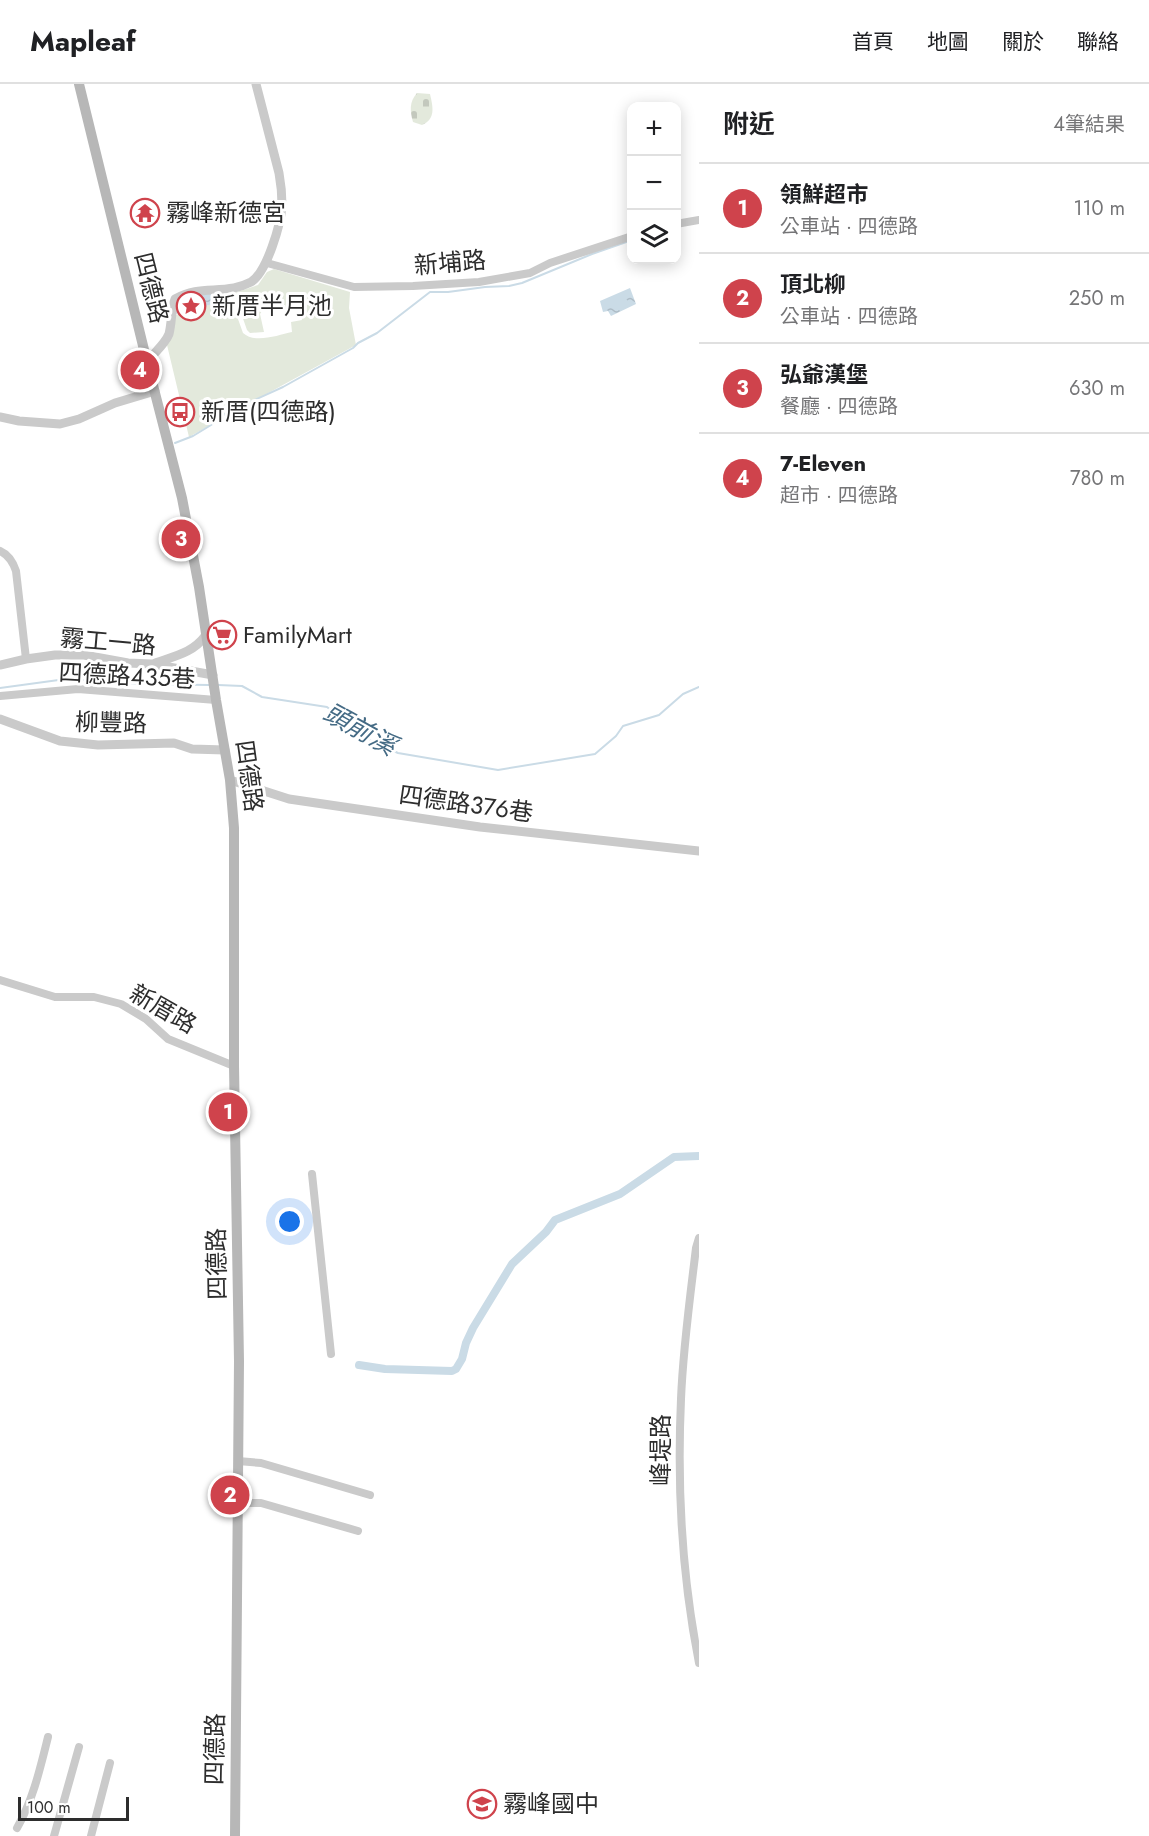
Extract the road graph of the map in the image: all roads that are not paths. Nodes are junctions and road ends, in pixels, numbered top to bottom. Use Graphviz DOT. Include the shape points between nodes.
graph roads {
  1 [pos="79,84"];
  2 [pos="256,84"];
  3 [pos="699,220"];
  4 [pos="681,224"];
  5 [pos="627,238"];
  6 [pos="267,263"];
  7 [pos="147,362"];
  8 [pos="155,391"];
  9 [pos="0,417"];
  10 [pos="0,551"];
  11 [pos="206,634"];
  12 [pos="26,659"];
  13 [pos="152,664"];
  14 [pos="0,665"];
  15 [pos="214,677"];
  16 [pos="0,696"];
  17 [pos="216,696"];
  18 [pos="0,719"];
  19 [pos="225,750"];
  20 [pos="230,780"];
  21 [pos="699,851"];
  22 [pos="0,981"];
  23 [pos="234,1066"];
  24 [pos="312,1174"];
  25 [pos="699,1238"];
  26 [pos="331,1354"];
  27 [pos="238,1461"];
  28 [pos="370,1495"];
  29 [pos="238,1503"];
  30 [pos="358,1531"];
  31 [pos="699,1663"];
  32 [pos="48,1737"];
  33 [pos="79,1747"];
  34 [pos="110,1763"];
  35 [pos="17,1828"];
  36 [pos="54,1836"];
  37 [pos="91,1836"];
  38 [pos="235,1836"];
  1 -- 7 [label="main road, 四德路"];
  2 -- 6 [label="street" via="281,187 282,208"];
  3 -- 4 [label="street"];
  5 -- 6 [label="street, 新埔路" via="531,273 479,282 354,287"];
  6 -- 7 [label="street" via="252,281 234,288 204,289 175,299 166,340"];
  7 -- 8 [label="main road, 四德路"];
  8 -- 9 [label="street" via="60,424"];
  8 -- 11 [label="main road, 四德路" via="182,498"];
  10 -- 12 [label="street" via="12,561 16,571"];
  11 -- 13 [label="street" via="198,646"];
  11 -- 15 [label="main road, 四德路"];
  12 -- 13 [label="street, 霧工一路" via="84,655"];
  12 -- 14 [label="street, 霧工一路"];
  13 -- 15 [label="street, 霧工一路"];
  15 -- 17 [label="main road, 四德路"];
  16 -- 17 [label="street, 四德路435巷" via="78,689"];
  17 -- 19 [label="main road, 四德路"];
  18 -- 19 [label="street, 柳豐路" via="60,741 98,745 174,743 192,749"];
  19 -- 20 [label="main road, 四德路"];
  20 -- 21 [label="street, 四德路376巷" via="289,799 480,827"];
  20 -- 23 [label="main road, 四德路" via="234,828"];
  22 -- 23 [label="street, 新厝路" via="55,997 94,997 121,1004 168,1039"];
  23 -- 27 [label="main road, 四德路"];
  24 -- 26 [label="street"];
  25 -- 31 [label="street, 峰堤路" via="687,1320 680,1483 681,1530"];
  27 -- 28 [label="street" via="261,1463"];
  27 -- 29 [label="main road, 四德路"];
  29 -- 30 [label="street" via="261,1503"];
  29 -- 38 [label="main road, 四德路"];
  32 -- 35 [label="street" via="37,1781"];
  33 -- 36 [label="street"];
  34 -- 37 [label="street"];
}
